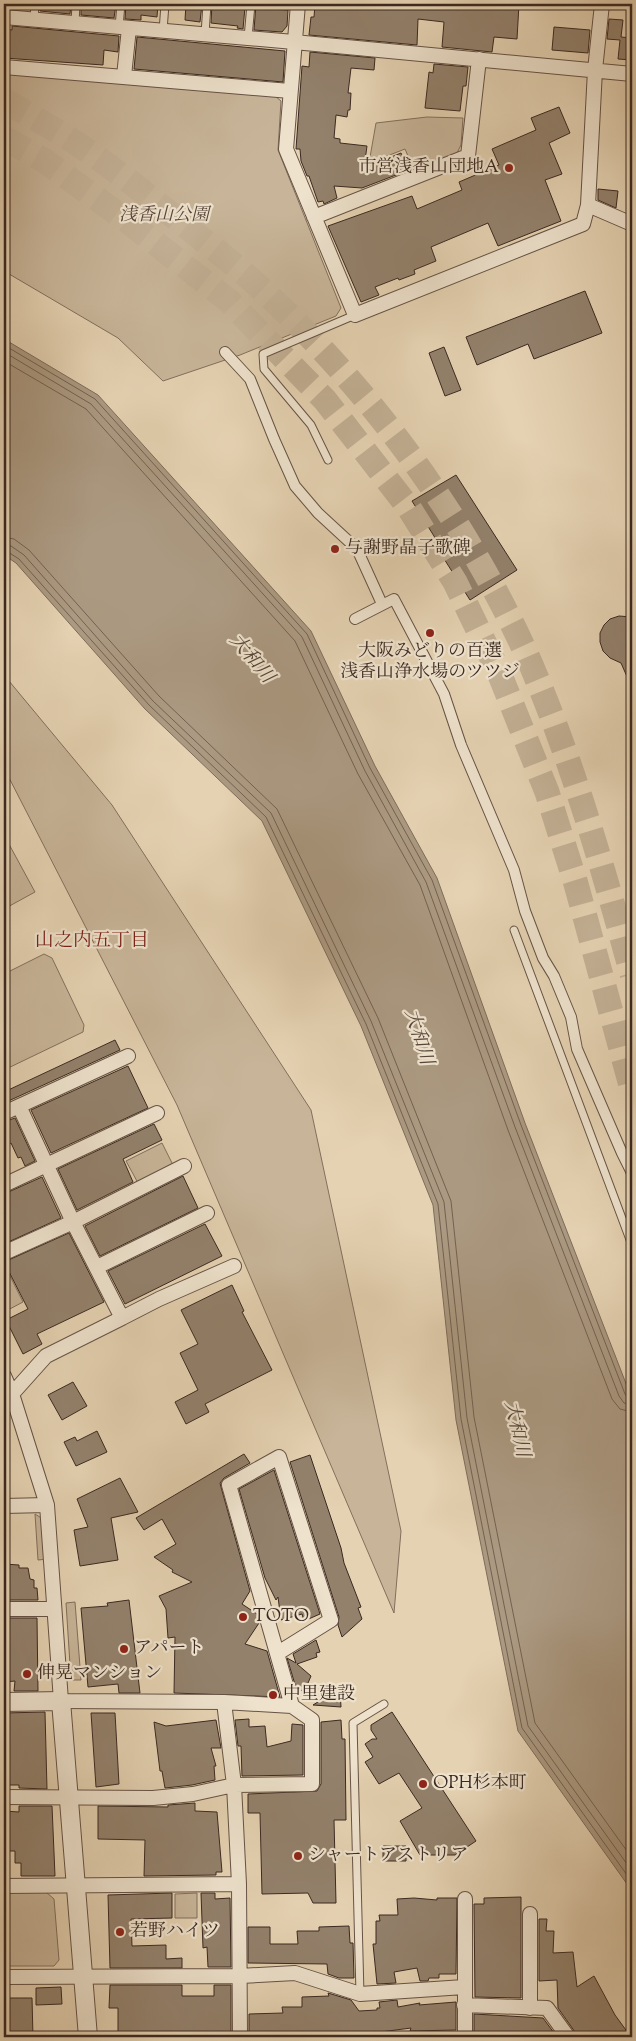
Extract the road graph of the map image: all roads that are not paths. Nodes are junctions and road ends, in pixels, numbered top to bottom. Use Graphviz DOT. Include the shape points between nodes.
graph roads {
  1 [pos="35,4"];
  2 [pos="76,4"];
  3 [pos="121,4"];
  4 [pos="165,4"];
  5 [pos="207,4"];
  6 [pos="251,4"];
  7 [pos="298,4"];
  8 [pos="602,4"];
  9 [pos="4,17"];
  10 [pos="34,20"];
  11 [pos="75,23"];
  12 [pos="124,28"];
  13 [pos="163,31"];
  14 [pos="205,34"];
  15 [pos="248,38"];
  16 [pos="294,42"];
  17 [pos="479,59"];
  18 [pos="4,67"];
  19 [pos="595,70"];
  20 [pos="632,74"];
  21 [pos="124,76"];
  22 [pos="290,91"];
  23 [pos="588,205"];
  24 [pos="314,217"];
  25 [pos="632,224"];
  26 [pos="355,315"];
  27 [pos="225,352"];
  28 [pos="328,460"];
  29 [pos="382,604"];
  30 [pos="354,618"];
  31 [pos="514,930"];
  32 [pos="128,1056"];
  33 [pos="19,1106"];
  34 [pos="4,1113"];
  35 [pos="158,1113"];
  36 [pos="48,1166"];
  37 [pos="184,1166"];
  38 [pos="632,1173"];
  39 [pos="4,1185"];
  40 [pos="207,1213"];
  41 [pos="73,1222"];
  42 [pos="632,1245"];
  43 [pos="4,1253"];
  44 [pos="234,1266"];
  45 [pos="97,1267"];
  46 [pos="122,1318"];
  47 [pos="4,1376"];
  48 [pos="12,1394"];
  49 [pos="47,1505"];
  50 [pos="4,1506"];
  51 [pos="4,1609"];
  52 [pos="54,1609"];
  53 [pos="278,1653"];
  54 [pos="61,1701"];
  55 [pos="4,1702"];
  56 [pos="224,1702"];
  57 [pos="384,1704"];
  58 [pos="292,1706"];
  59 [pos="234,1785"];
  60 [pos="4,1797"];
  61 [pos="70,1798"];
  62 [pos="239,1884"];
  63 [pos="4,1886"];
  64 [pos="76,1886"];
  65 [pos="465,1899"];
  66 [pos="530,1914"];
  67 [pos="83,1976"];
  68 [pos="240,1976"];
  69 [pos="4,1977"];
  70 [pos="464,1987"];
  71 [pos="360,1994"];
  72 [pos="464,2005"];
  73 [pos="530,2008"];
  74 [pos="88,2037"];
  75 [pos="240,2037"];
  76 [pos="455,2037"];
  77 [pos="465,2037"];
  78 [pos="568,2037"];
  1 -- 10 [label="lane"];
  2 -- 11 [label="lane"];
  3 -- 12 [label="lane"];
  4 -- 13 [label="lane"];
  5 -- 14 [label="lane"];
  6 -- 15 [label="lane"];
  7 -- 16 [label="street"];
  8 -- 19 [label="street"];
  9 -- 10 [label="street"];
  10 -- 11 [label="street"];
  11 -- 12 [label="street"];
  12 -- 13 [label="street"];
  12 -- 21 [label="street"];
  13 -- 14 [label="street"];
  14 -- 15 [label="street"];
  15 -- 16 [label="street"];
  16 -- 17 [label="street"];
  16 -- 22 [label="street"];
  17 -- 19 [label="street"];
  17 -- 24 [label="street" via="468,156"];
  18 -- 21 [label="street"];
  19 -- 20 [label="street"];
  19 -- 23 [label="street"];
  21 -- 22 [label="street"];
  22 -- 24 [label="street" via="286,149"];
  23 -- 25 [label="street"];
  23 -- 26 [label="street" via="583,224"];
  24 -- 26 [label="street"];
  26 -- 28 [label="lane" via="263,354 264,369 311,425"];
  27 -- 29 [label="street" via="250,379 295,486 318,513 357,549"];
  29 -- 30 [label="street"];
  29 -- 38 [label="street" via="394,599 444,694 461,745 514,870 543,958 571,1017 577,1049"];
  31 -- 42 [label="lane"];
  32 -- 33 [label="street"];
  33 -- 34 [label="street"];
  33 -- 36 [label="street"];
  35 -- 36 [label="street"];
  36 -- 39 [label="street"];
  36 -- 41 [label="street"];
  37 -- 41 [label="street"];
  40 -- 45 [label="street"];
  41 -- 43 [label="street"];
  41 -- 45 [label="street"];
  44 -- 46 [label="street"];
  45 -- 46 [label="street"];
  46 -- 48 [label="street" via="46,1356"];
  47 -- 48 [label="street"];
  48 -- 49 [label="street"];
  49 -- 50 [label="street"];
  49 -- 52 [label="street"];
  51 -- 52 [label="street"];
  52 -- 54 [label="street"];
  53 -- 53 [label="street" via="229,1485 279,1457 331,1620"];
  53 -- 58 [label="street"];
  54 -- 55 [label="street"];
  54 -- 56 [label="street"];
  54 -- 61 [label="street"];
  56 -- 58 [label="street"];
  56 -- 59 [label="street"];
  57 -- 71 [label="lane" via="353,1723"];
  58 -- 59 [label="street" via="312,1720 312,1784"];
  59 -- 61 [label="street" via="153,1798"];
  59 -- 62 [label="street"];
  60 -- 61 [label="street"];
  61 -- 64 [label="street"];
  62 -- 64 [label="street"];
  62 -- 68 [label="street"];
  63 -- 64 [label="street"];
  64 -- 67 [label="street"];
  65 -- 70 [label="street"];
  66 -- 73 [label="street"];
  67 -- 68 [label="street"];
  67 -- 69 [label="street"];
  67 -- 74 [label="street"];
  68 -- 71 [label="street" via="295,1973"];
  68 -- 75 [label="street"];
  70 -- 71 [label="street"];
  70 -- 72 [label="street"];
  72 -- 73 [label="street"];
  72 -- 77 [label="street"];
  73 -- 78 [label="street" via="547,2008"];
  76 -- 77 [label="lane"];
}
